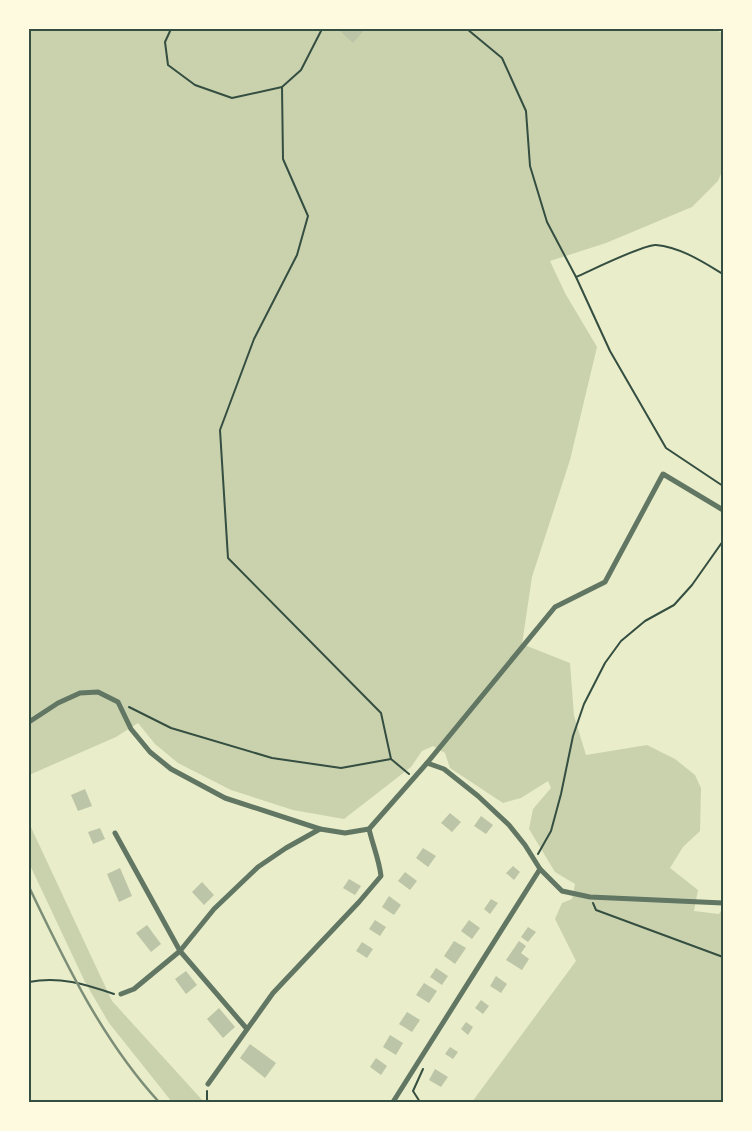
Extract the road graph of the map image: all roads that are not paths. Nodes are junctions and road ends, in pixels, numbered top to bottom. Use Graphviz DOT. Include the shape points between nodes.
graph roads {
  1 [pos="723,510"];
  2 [pos="29,722"];
  3 [pos="427,763"];
  4 [pos="370,829"];
  5 [pos="320,830"];
  6 [pos="115,833"];
  7 [pos="540,869"];
  8 [pos="723,903"];
  9 [pos="180,951"];
  10 [pos="122,994"];
  11 [pos="247,1029"];
  12 [pos="208,1084"];
  13 [pos="392,1102"];
  1 -- 3 [label="street" via="663,474 605,582 556,607"];
  2 -- 5 [label="street" via="80,693 98,692 118,702 131,729 150,752 171,769 225,798"];
  3 -- 4 [label="street"];
  3 -- 7 [label="street" via="444,768 510,825"];
  4 -- 5 [label="street" via="345,833"];
  4 -- 11 [label="street" via="381,876 273,993"];
  5 -- 9 [label="street" via="258,866 214,909"];
  6 -- 9 [label="street"];
  7 -- 8 [label="street" via="562,891 590,897"];
  7 -- 13 [label="street"];
  9 -- 10 [label="street" via="134,989"];
  9 -- 11 [label="street"];
  11 -- 12 [label="street"];
}
